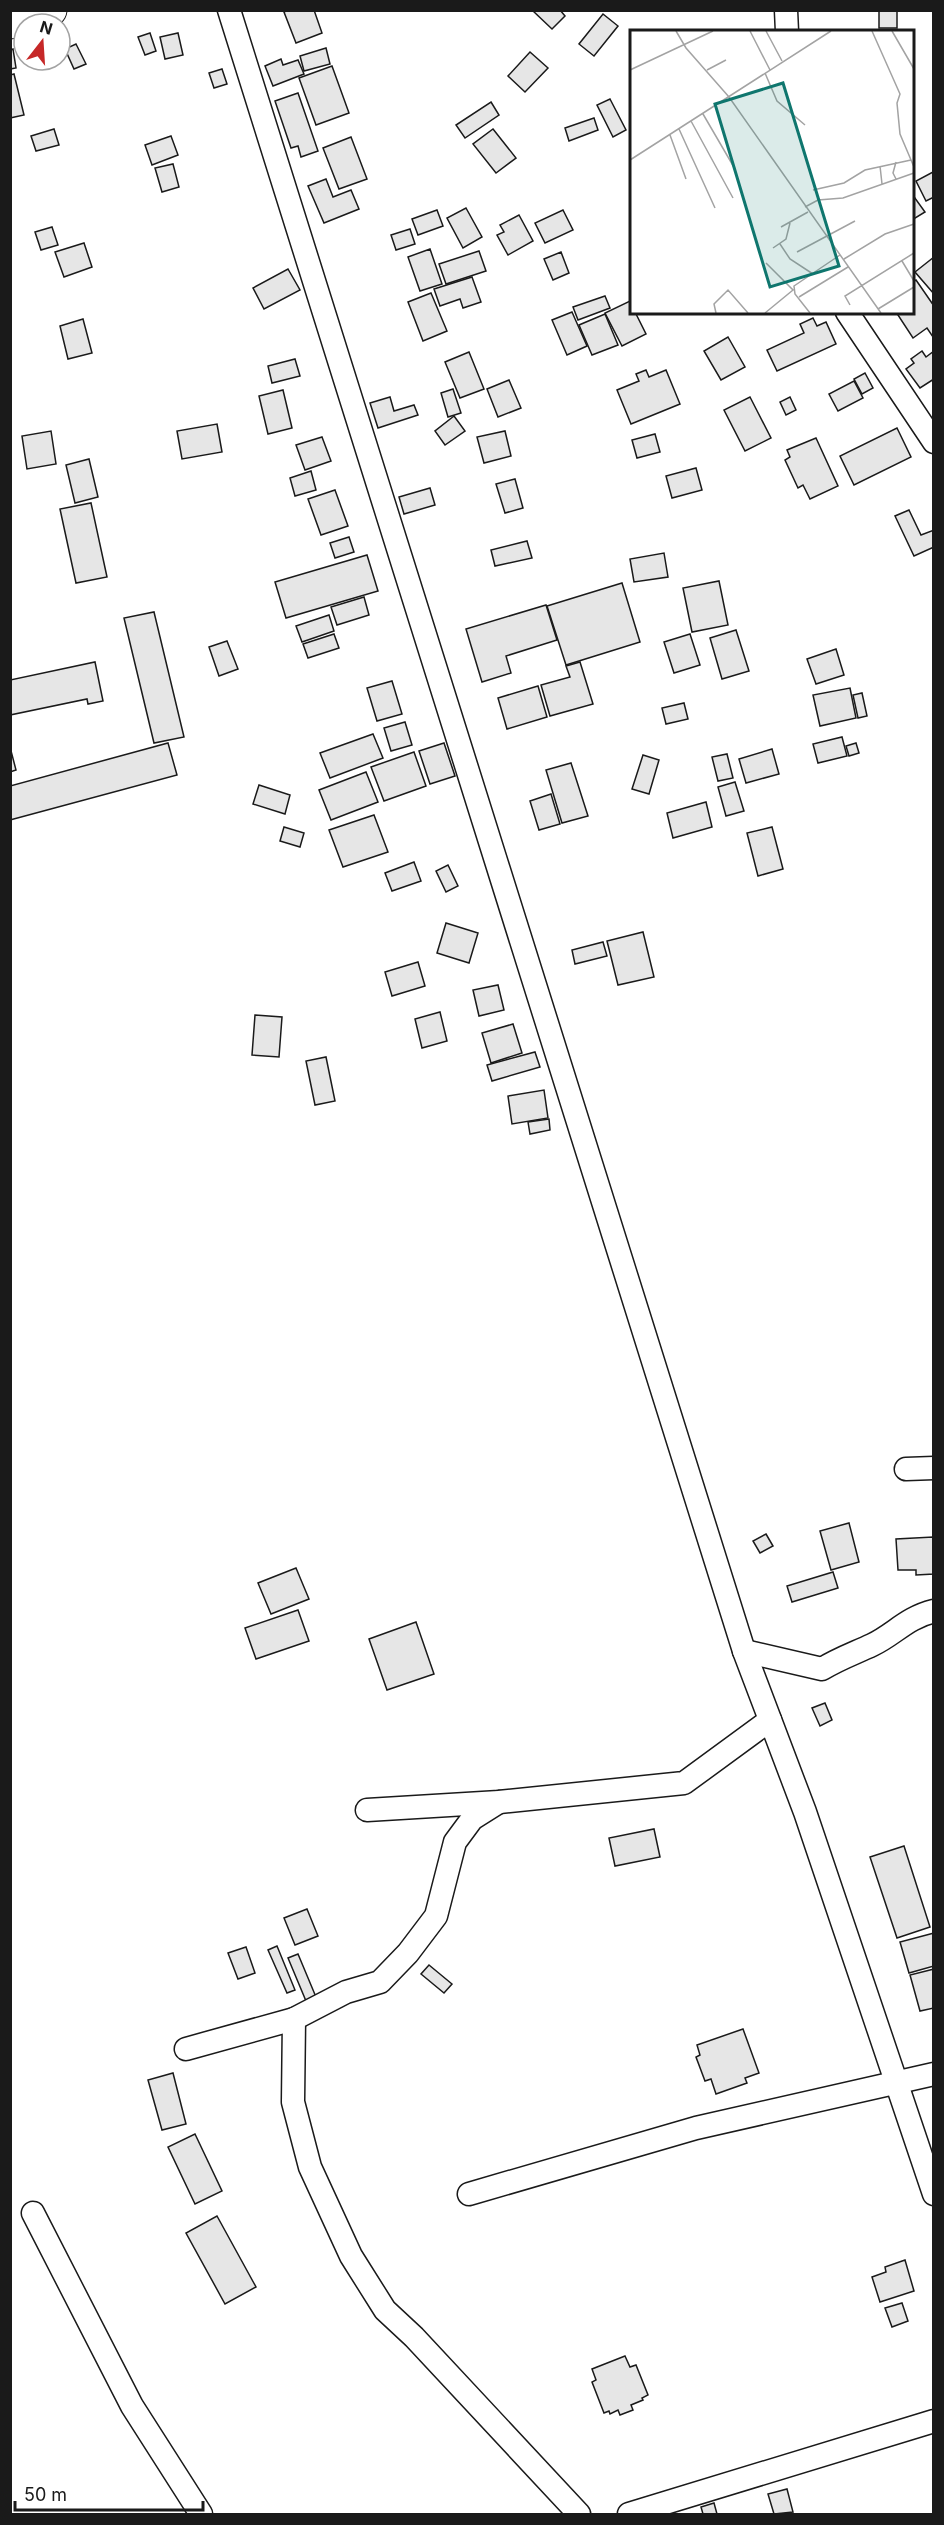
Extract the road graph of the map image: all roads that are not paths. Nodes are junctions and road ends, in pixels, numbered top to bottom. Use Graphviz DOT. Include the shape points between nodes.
graph roads {
  1 [pos="50,10"];
  2 [pos="229,10"];
  3 [pos="786,10"];
  4 [pos="10,21"];
  5 [pos="787,30"];
  6 [pos="848,314"];
  7 [pos="933,442"];
  8 [pos="906,1468"];
  9 [pos="933,1468"];
  10 [pos="933,1611"];
  11 [pos="744,1651"];
  12 [pos="770,1720"];
  13 [pos="499,1802"];
  14 [pos="367,1810"];
  15 [pos="294,2019"];
  16 [pos="186,2049"];
  17 [pos="933,2074"];
  18 [pos="895,2083"];
  19 [pos="469,2194"];
  20 [pos="933,2194"];
  21 [pos="33,2213"];
  22 [pos="933,2421"];
  23 [pos="201,2514"];
  24 [pos="579,2514"];
  25 [pos="629,2514"];
  1 -- 4 [label="highway"];
  2 -- 11 [label="street"];
  3 -- 5 [label="street"];
  6 -- 7 [label="street"];
  8 -- 9 [label="street"];
  10 -- 11 [label="street" via="904,1622 874,1644 822,1669"];
  11 -- 12 [label="street"];
  12 -- 13 [label="street" via="684,1783"];
  12 -- 18 [label="street"];
  13 -- 14 [label="street"];
  13 -- 15 [label="street" via="472,1820 455,1842 436,1916 408,1953 380,1982 346,1992"];
  15 -- 16 [label="street"];
  15 -- 24 [label="street" via="293,2102 310,2167 351,2256 385,2310"];
  17 -- 18 [label="street"];
  18 -- 19 [label="street" via="696,2128"];
  18 -- 20 [label="street"];
  21 -- 23 [label="street" via="132,2406"];
  22 -- 25 [label="street"];
}
